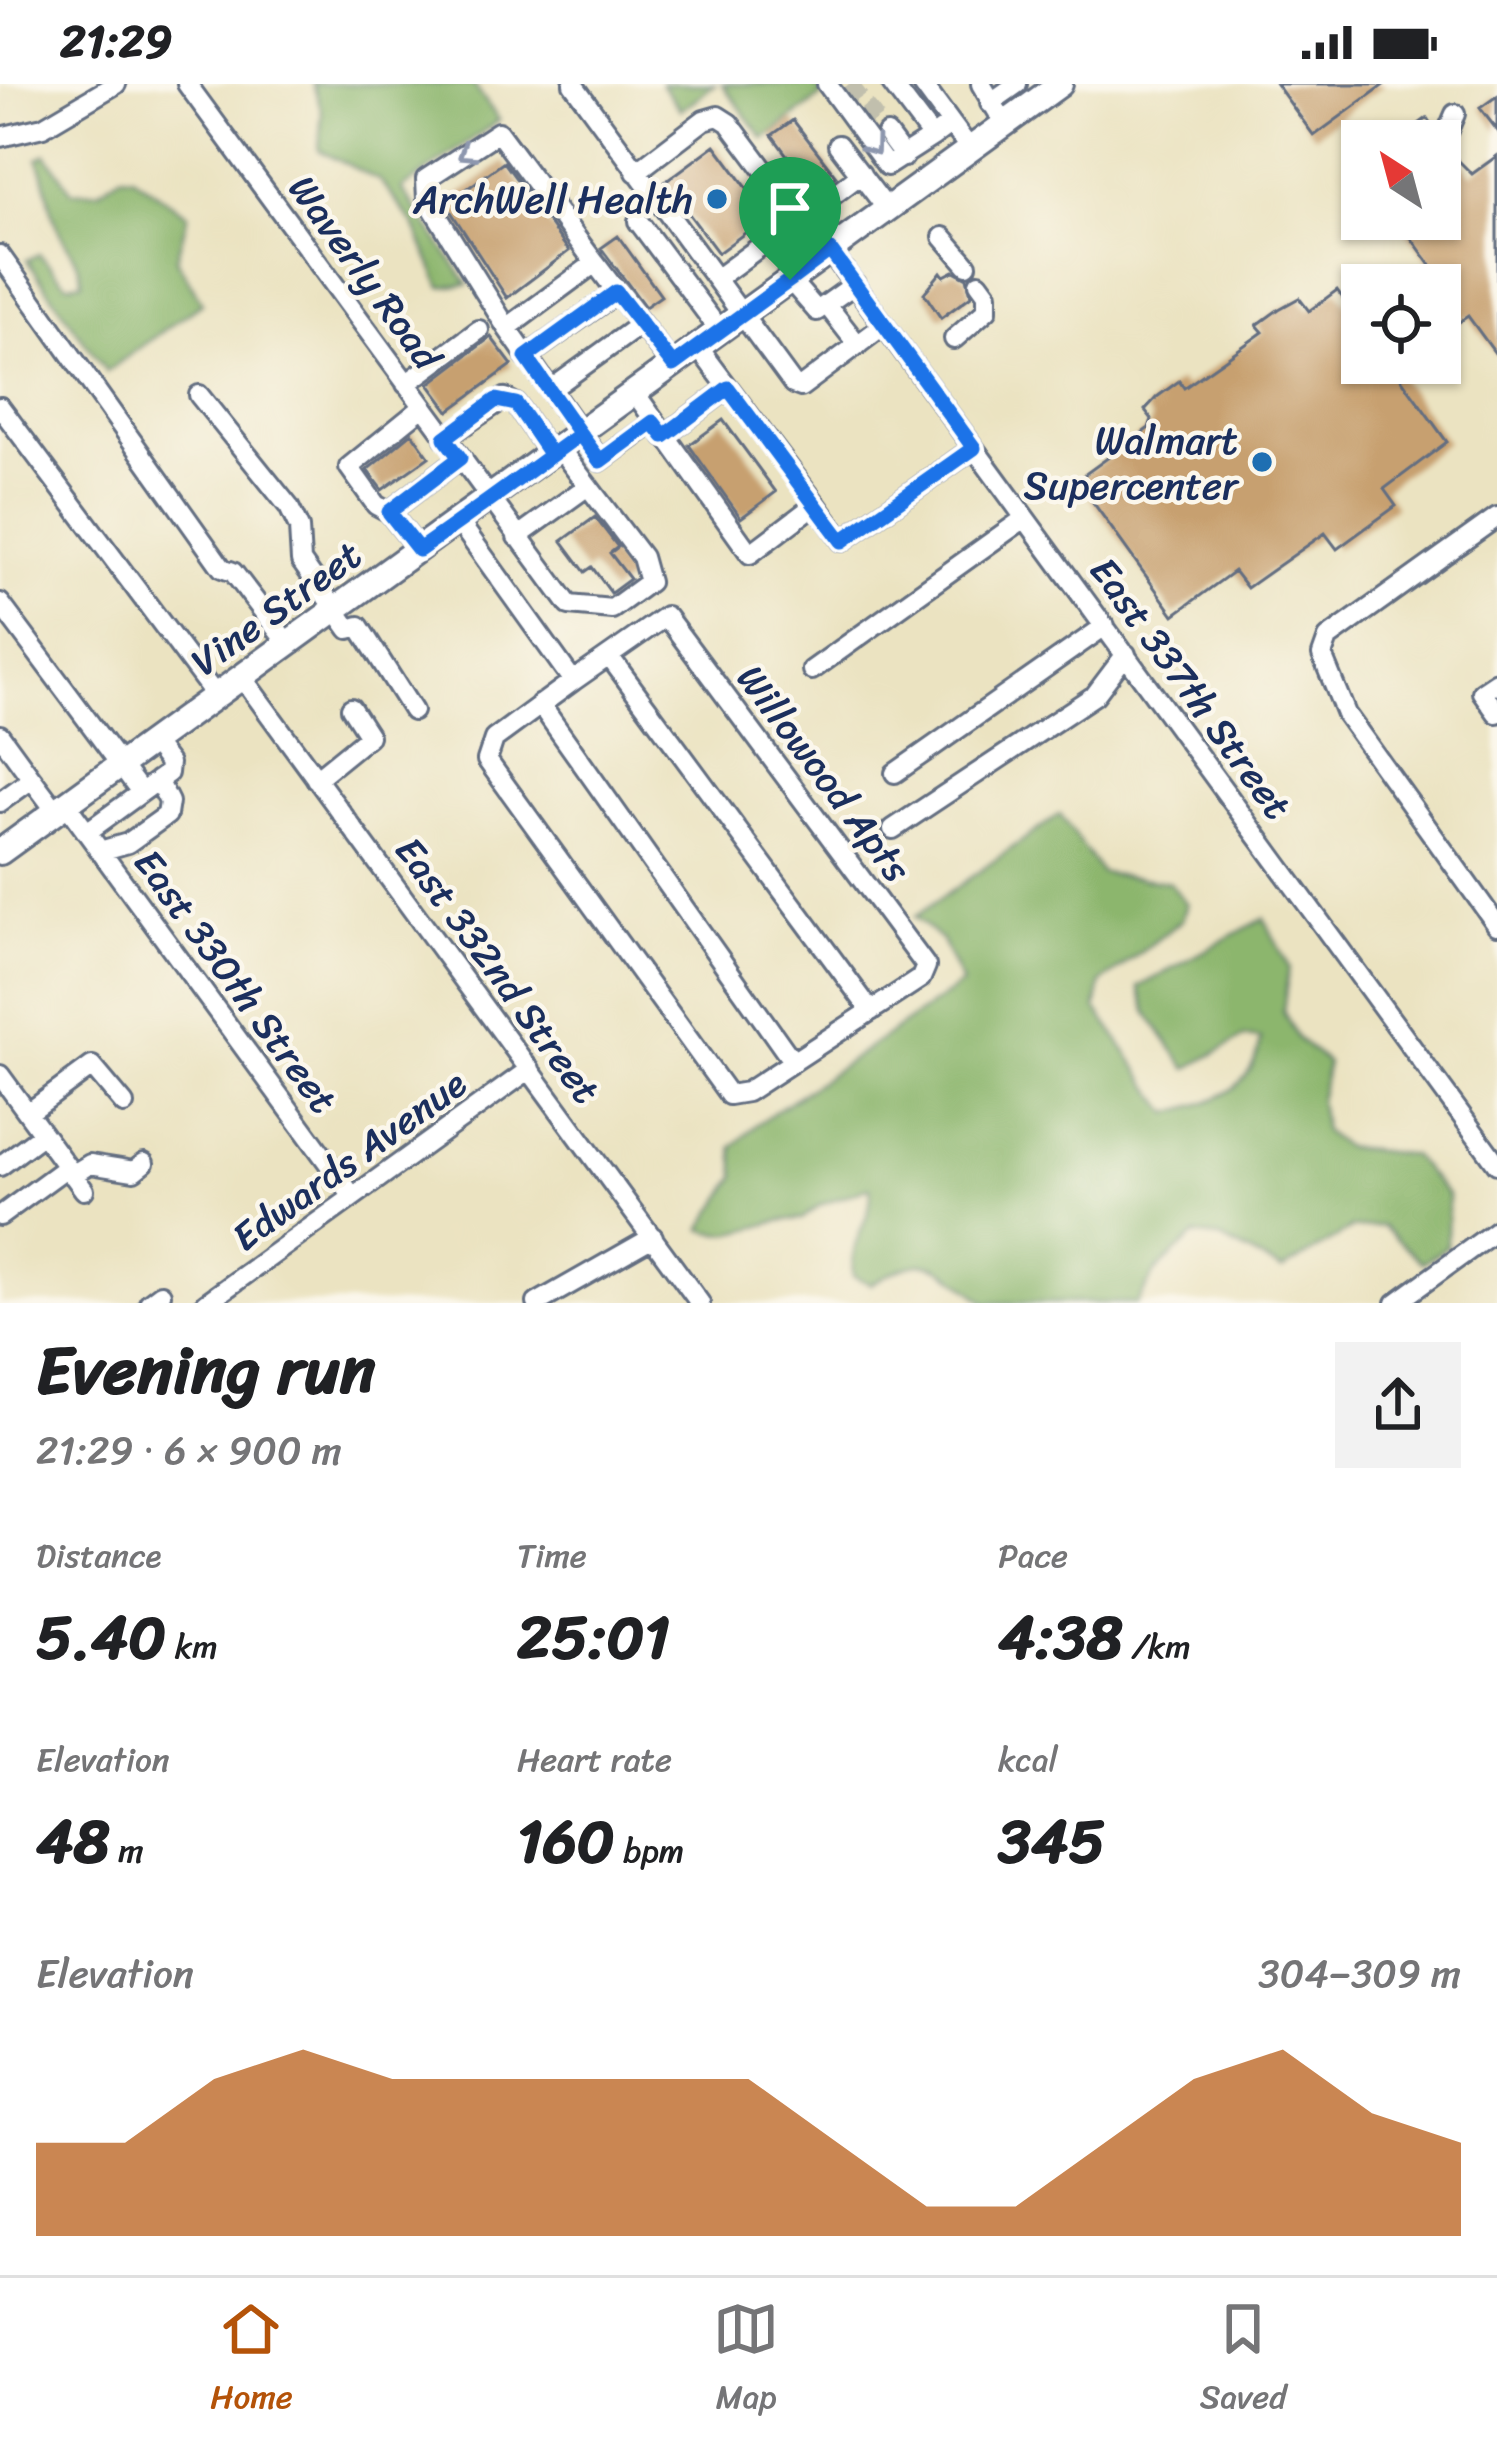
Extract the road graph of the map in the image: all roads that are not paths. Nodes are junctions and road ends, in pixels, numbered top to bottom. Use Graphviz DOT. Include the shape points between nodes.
graph roads {
  1 [pos="116,84"];
  2 [pos="187,84"];
  3 [pos="573,84"];
  4 [pos="827,84"];
  5 [pos="892,84"];
  6 [pos="1017,84"];
  7 [pos="1060,84"];
  8 [pos="923,85"];
  9 [pos="978,85"];
  10 [pos="998,114"];
  11 [pos="1455,114"];
  12 [pos="1452,120"];
  13 [pos="951,123"];
  14 [pos="887,134"];
  15 [pos="1,135"];
  16 [pos="932,136"];
  17 [pos="838,145"];
  18 [pos="970,149"];
  19 [pos="904,157"];
  20 [pos="636,172"];
  21 [pos="861,175"];
  22 [pos="824,202"];
  23 [pos="887,209"];
  24 [pos="800,218"];
  25 [pos="638,221"];
  26 [pos="943,237"];
  27 [pos="828,252"];
  28 [pos="0,255"];
  29 [pos="596,263"];
  30 [pos="967,265"];
  31 [pos="716,280"];
  32 [pos="790,280"];
  33 [pos="979,283"];
  34 [pos="855,284"];
  35 [pos="616,292"];
  36 [pos="827,304"];
  37 [pos="742,315"];
  38 [pos="641,324"];
  39 [pos="884,325"];
  40 [pos="507,328"];
  41 [pos="479,330"];
  42 [pos="720,332"];
  43 [pos="954,338"];
  44 [pos="858,345"];
  45 [pos="698,347"];
  46 [pos="526,357"];
  47 [pos="673,365"];
  48 [pos="406,384"];
  49 [pos="728,388"];
  50 [pos="550,390"];
  51 [pos="635,394"];
  52 [pos="199,395"];
  53 [pos="0,407"];
  54 [pos="422,407"];
  55 [pos="613,410"];
  56 [pos="659,429"];
  57 [pos="445,438"];
  58 [pos="632,438"];
  59 [pos="564,446"];
  60 [pos="974,448"];
  61 [pos="460,458"];
  62 [pos="588,486"];
  63 [pos="490,500"];
  64 [pos="816,504"];
  65 [pos="389,512"];
  66 [pos="1497,517"];
  67 [pos="1025,518"];
  68 [pos="458,522"];
  69 [pos="517,537"];
  70 [pos="419,550"];
  71 [pos="0,603"];
  72 [pos="334,611"];
  73 [pos="1105,626"];
  74 [pos="288,644"];
  75 [pos="1126,654"];
  76 [pos="609,656"];
  77 [pos="812,670"];
  78 [pos="242,677"];
  79 [pos="573,681"];
  80 [pos="1497,682"];
  81 [pos="216,696"];
  82 [pos="540,704"];
  83 [pos="351,708"];
  84 [pos="413,711"];
  85 [pos="1497,713"];
  86 [pos="0,735"];
  87 [pos="152,742"];
  88 [pos="118,766"];
  89 [pos="895,773"];
  90 [pos="316,778"];
  91 [pos="32,779"];
  92 [pos="158,780"];
  93 [pos="141,792"];
  94 [pos="0,802"];
  95 [pos="61,807"];
  96 [pos="893,829"];
  97 [pos="86,832"];
  98 [pos="100,850"];
  99 [pos="0,852"];
  100 [pos="1497,925"];
  101 [pos="871,1011"];
  102 [pos="793,1062"];
  103 [pos="530,1069"];
  104 [pos="0,1075"];
  105 [pos="124,1104"];
  106 [pos="24,1107"];
  107 [pos="0,1116"];
  108 [pos="43,1134"];
  109 [pos="144,1163"];
  110 [pos="1497,1164"];
  111 [pos="0,1166"];
  112 [pos="74,1177"];
  113 [pos="353,1197"];
  114 [pos="0,1216"];
  115 [pos="1497,1230"];
  116 [pos="653,1238"];
  117 [pos="206,1303"];
  118 [pos="537,1303"];
  119 [pos="700,1303"];
  120 [pos="1396,1303"];
  1 -- 15 [label="street" via="43,127"];
  2 -- 48 [label="street, Waverly Road"];
  3 -- 20 [label="street"];
  4 -- 19 [label="street, one-way" via="887,166"];
  5 -- 16 [label="street"];
  6 -- 10 [label="street"];
  7 -- 10 [label="main road, Vine Street"];
  8 -- 13 [label="street"];
  9 -- 10 [label="street"];
  10 -- 18 [label="main road, Vine Street"];
  11 -- 12 [label="street"];
  13 -- 16 [label="street"];
  13 -- 18 [label="street"];
  14 -- 19 [label="street"];
  16 -- 19 [label="street"];
  17 -- 21 [label="street"];
  18 -- 23 [label="main road, Vine Street"];
  20 -- 24 [label="street, East 337th Street" via="718,116"];
  20 -- 31 [label="street"];
  21 -- 22 [label="street"];
  21 -- 23 [label="street"];
  23 -- 27 [label="main road, Vine Street"];
  24 -- 27 [label="street, East 337th Street"];
  24 -- 31 [label="street"];
  25 -- 42 [label="street"];
  26 -- 30 [label="street"];
  27 -- 32 [label="main road, Vine Street"];
  27 -- 34 [label="street, East 337th Street"];
  28 -- 74 [label="street" via="222,568"];
  29 -- 35 [label="street"];
  29 -- 40 [label="street"];
  29 -- 40 [label="street, one-way" via="499,132 426,179 427,199"];
  31 -- 37 [label="street"];
  32 -- 36 [label="street" via="813,308"];
  32 -- 37 [label="main road, Vine Street"];
  33 -- 43 [label="street" via="987,310"];
  34 -- 36 [label="street"];
  34 -- 39 [label="street, East 337th Street"];
  35 -- 38 [label="street"];
  35 -- 46 [label="street"];
  36 -- 44 [label="street"];
  37 -- 42 [label="main road, Vine Street"];
  37 -- 44 [label="street" via="797,387"];
  38 -- 47 [label="street"];
  38 -- 50 [label="street"];
  39 -- 44 [label="street"];
  39 -- 60 [label="street, East 337th Street"];
  40 -- 46 [label="street"];
  41 -- 48 [label="street"];
  42 -- 45 [label="main road, Vine Street"];
  45 -- 47 [label="main road, Vine Street"];
  45 -- 49 [label="street"];
  46 -- 50 [label="street"];
  47 -- 51 [label="main road, Vine Street"];
  48 -- 54 [label="street, Waverly Road"];
  49 -- 56 [label="street"];
  49 -- 64 [label="street"];
  50 -- 59 [label="street"];
  51 -- 55 [label="main road, Vine Street"];
  51 -- 56 [label="street"];
  52 -- 72 [label="street" via="289,507 301,561"];
  53 -- 81 [label="street"];
  54 -- 57 [label="street, Waverly Road"];
  54 -- 65 [label="street" via="352,459 376,505"];
  55 -- 58 [label="street"];
  55 -- 59 [label="main road, Vine Street"];
  56 -- 58 [label="street"];
  56 -- 64 [label="street" via="750,554"];
  57 -- 59 [label="street" via="506,398"];
  57 -- 61 [label="street, Waverly Road"];
  58 -- 59 [label="street" via="600,461"];
  59 -- 62 [label="street"];
  59 -- 63 [label="main road, Vine Street"];
  60 -- 64 [label="street" via="842,541"];
  60 -- 67 [label="street, East 337th Street"];
  61 -- 63 [label="street, Waverly Road"];
  61 -- 65 [label="street"];
  62 -- 69 [label="street"];
  62 -- 69 [label="street, Waverly Road" via="642,557 649,582 612,610 568,604"];
  63 -- 68 [label="main road, Vine Street"];
  63 -- 69 [label="street, Waverly Road"];
  65 -- 70 [label="street"];
  66 -- 100 [label="street" via="1328,638 1322,655 1346,714"];
  67 -- 73 [label="street, East 337th Street"];
  67 -- 77 [label="street"];
  68 -- 70 [label="main road, Vine Street"];
  68 -- 79 [label="street"];
  70 -- 72 [label="main road, Vine Street"];
  71 -- 88 [label="street"];
  72 -- 74 [label="main road, Vine Street"];
  72 -- 84 [label="street" via="349,628 359,626"];
  73 -- 75 [label="street, East 337th Street"];
  73 -- 89 [label="street"];
  74 -- 78 [label="main road, Vine Street"];
  75 -- 96 [label="street" via="1094,695"];
  75 -- 110 [label="street, East 337th Street"];
  76 -- 79 [label="street, Willowood Apts"];
  76 -- 101 [label="street"];
  76 -- 101 [label="street, Willowood Apts" via="666,616 926,966 921,978"];
  78 -- 81 [label="main road, Vine Street"];
  78 -- 90 [label="street, East 332nd Street"];
  79 -- 82 [label="street, Willowood Apts"];
  80 -- 85 [label="street" via="1482,692"];
  81 -- 87 [label="main road, Vine Street"];
  82 -- 102 [label="street"];
  82 -- 102 [label="street, Willowood Apts" via="494,739 487,760 729,1095 747,1093"];
  83 -- 90 [label="street" via="369,736"];
  86 -- 91 [label="street, East 330th Street"];
  87 -- 88 [label="main road, Vine Street"];
  87 -- 92 [label="street" via="171,768"];
  88 -- 93 [label="street"];
  88 -- 95 [label="main road, Vine Street"];
  90 -- 103 [label="street, East 332nd Street"];
  91 -- 94 [label="street"];
  91 -- 95 [label="street, East 330th Street"];
  92 -- 93 [label="street"];
  92 -- 98 [label="street" via="167,814 128,844"];
  93 -- 97 [label="street"];
  95 -- 97 [label="street, East 330th Street"];
  95 -- 99 [label="main road, Vine Street"];
  97 -- 98 [label="street, East 330th Street"];
  98 -- 113 [label="street, East 330th Street"];
  101 -- 102 [label="street, Willowood Apts"];
  103 -- 113 [label="street, Edwards Avenue"];
  103 -- 116 [label="street, East 332nd Street"];
  104 -- 106 [label="street"];
  105 -- 106 [label="street" via="92,1066"];
  106 -- 107 [label="street"];
  106 -- 108 [label="street"];
  108 -- 111 [label="street"];
  108 -- 112 [label="street"];
  109 -- 112 [label="street" via="134,1171 90,1164"];
  112 -- 114 [label="street"];
  113 -- 117 [label="street, Edwards Avenue"];
  115 -- 120 [label="street"];
  116 -- 118 [label="street"];
  116 -- 119 [label="street, East 332nd Street"];
}
